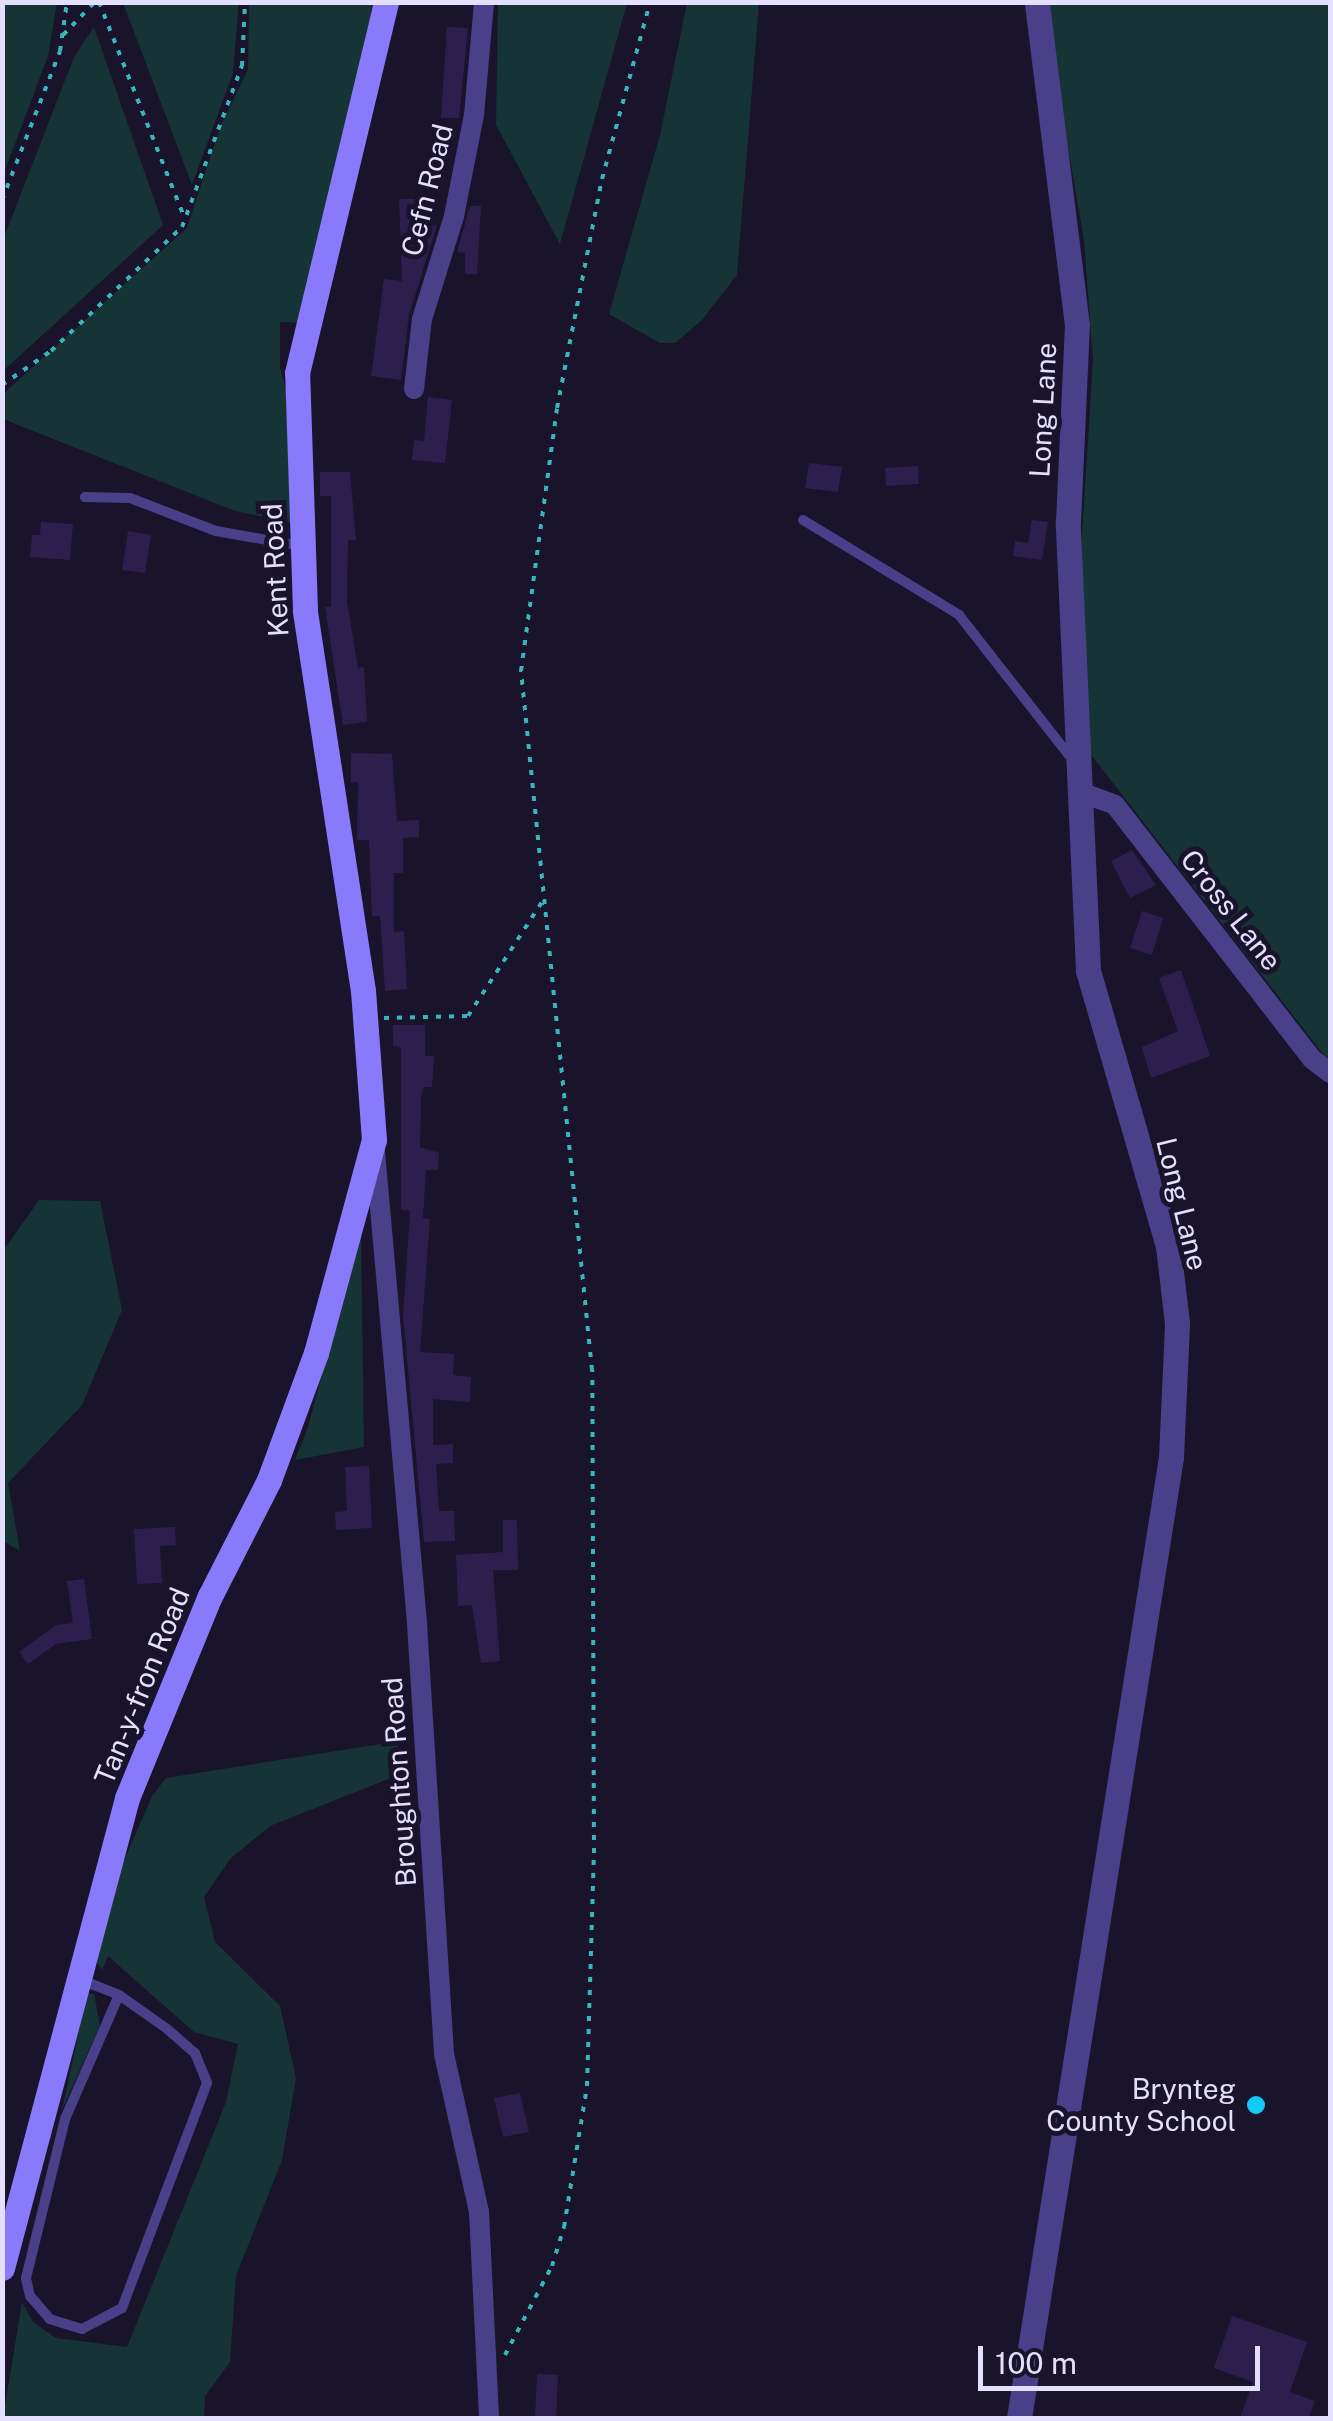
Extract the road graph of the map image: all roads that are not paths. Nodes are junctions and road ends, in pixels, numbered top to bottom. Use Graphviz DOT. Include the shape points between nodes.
graph roads {
  1 [pos="386,2"];
  2 [pos="484,2"];
  3 [pos="1037,2"];
  4 [pos="414,389"];
  5 [pos="85,496"];
  6 [pos="803,520"];
  7 [pos="302,546"];
  8 [pos="1076,764"];
  9 [pos="1080,792"];
  10 [pos="1330,1073"];
  11 [pos="374,1140"];
  12 [pos="78,1979"];
  13 [pos="119,1996"];
  14 [pos="2,2268"];
  15 [pos="489,2418"];
  16 [pos="1019,2418"];
  1 -- 7 [label="main road, Kent Road" via="298,374"];
  2 -- 4 [label="street, Cefn Road" via="474,116 454,216 422,319"];
  3 -- 8 [label="street, Long Lane" via="1077,325 1068,522"];
  5 -- 7 [label="lane" via="130,498 216,531"];
  6 -- 8 [label="lane" via="959,615"];
  7 -- 11 [label="main road, Kent Road" via="315,704 365,1019"];
  8 -- 9 [label="street, Long Lane"];
  9 -- 10 [label="street, Cross Lane" via="1116,805 1312,1059"];
  9 -- 16 [label="street, Long Lane" via="1088,970 1168,1246 1177,1323 1171,1457"];
  11 -- 12 [label="main road, Tan-y-fron Road" via="316,1353 270,1480 210,1596 127,1798"];
  11 -- 15 [label="street, Broughton Road" via="417,1624 444,2054 480,2212"];
  12 -- 13 [label="lane"];
  12 -- 14 [label="main road, Tan-y-fron Road"];
  13 -- 13 [label="lane" via="195,2052 206,2092 122,2308 82,2330 50,2320 30,2296 26,2278 66,2119"];
}
